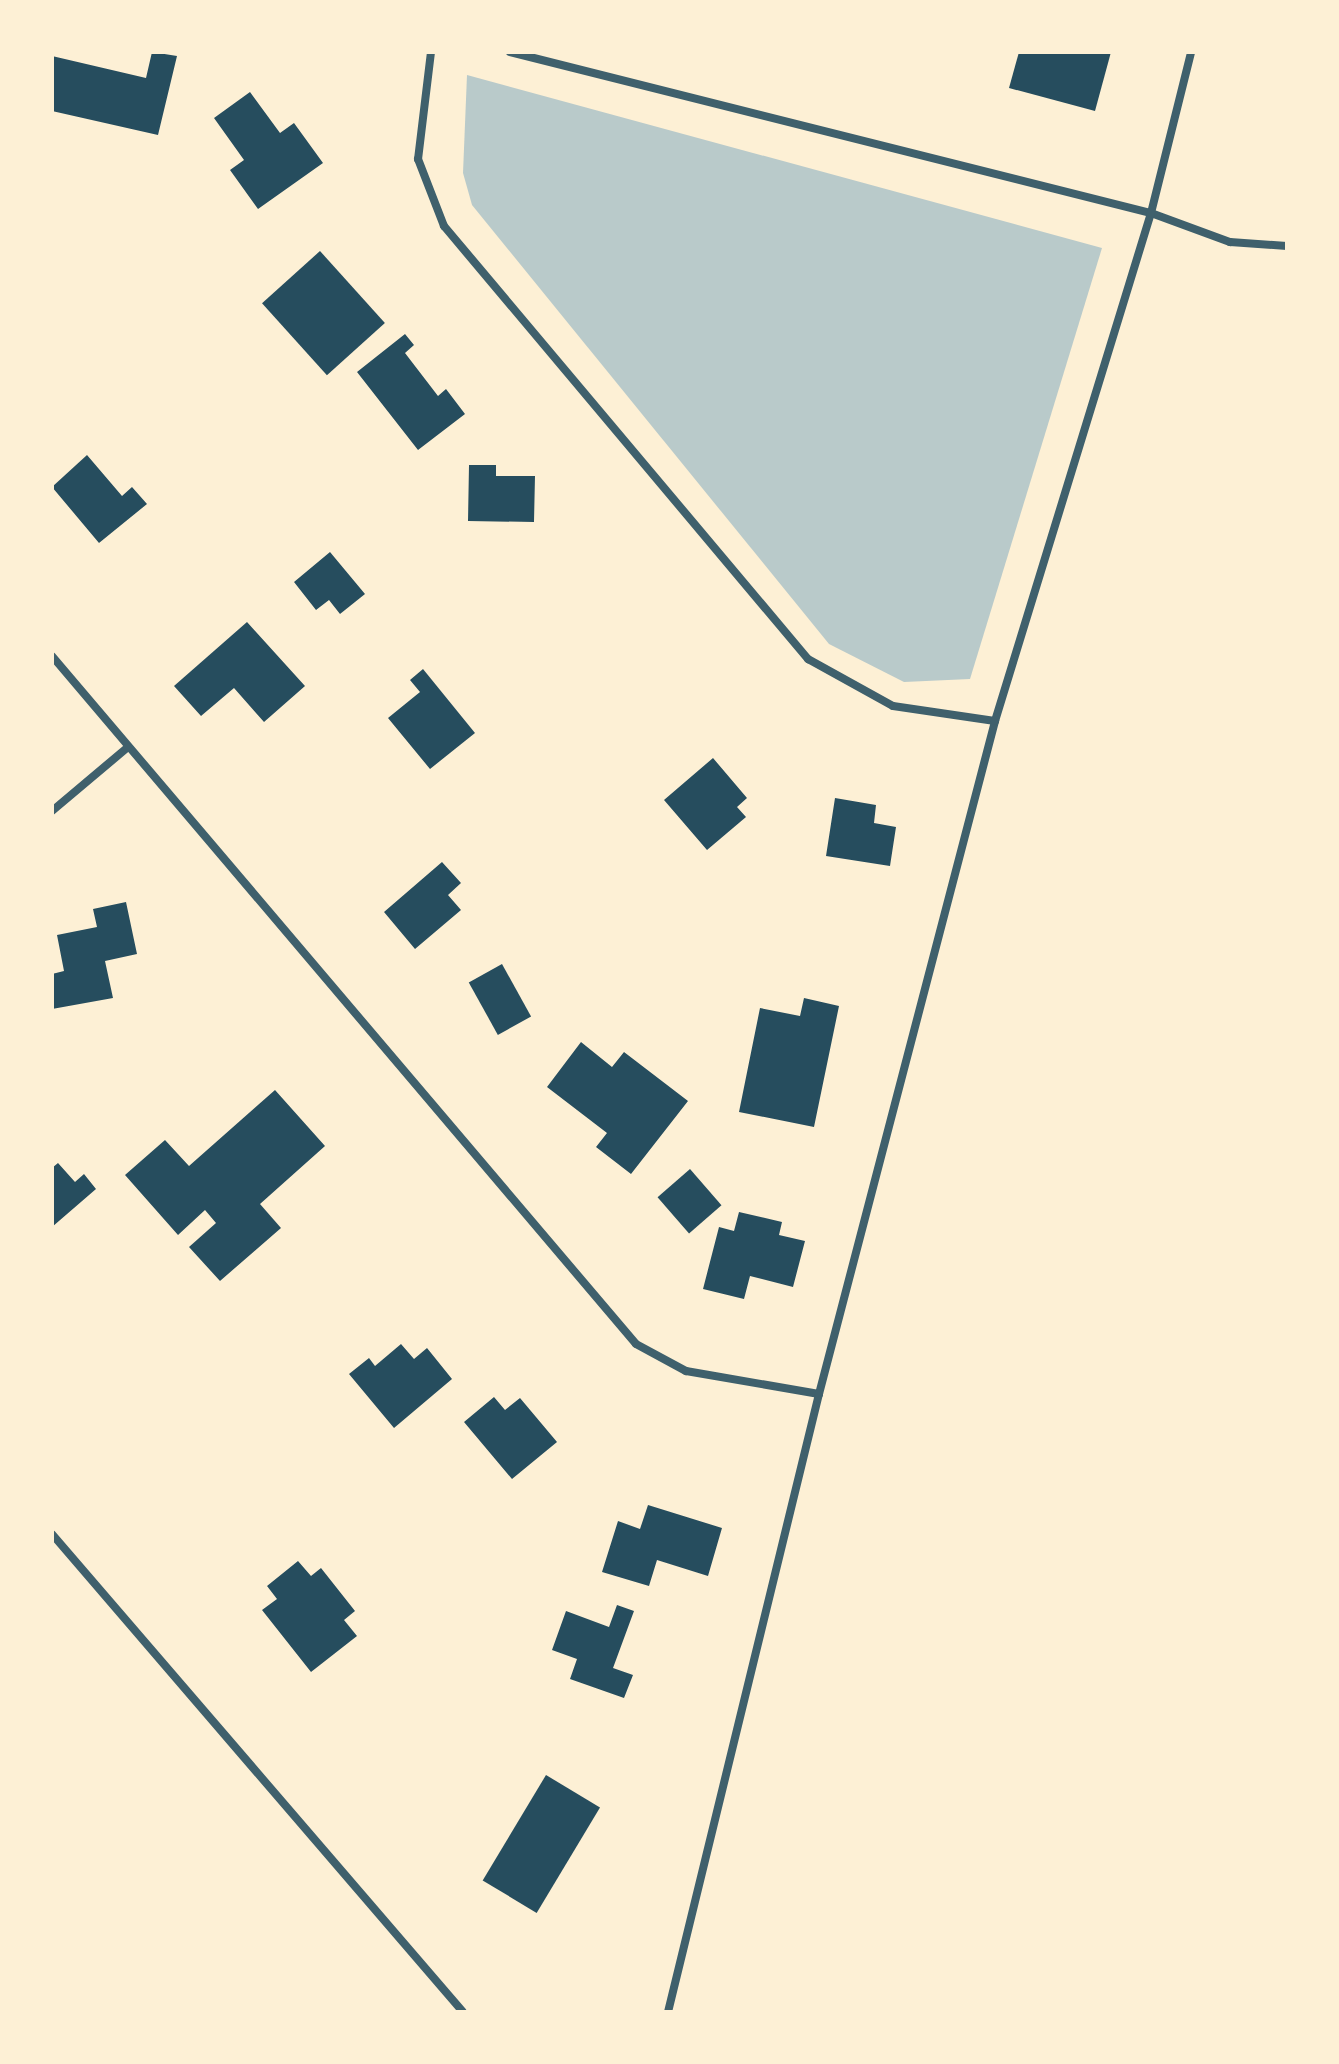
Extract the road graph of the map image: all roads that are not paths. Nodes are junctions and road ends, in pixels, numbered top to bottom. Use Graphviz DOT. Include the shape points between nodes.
graph roads {
  1 [pos="431,52"];
  2 [pos="510,52"];
  3 [pos="1191,52"];
  4 [pos="1151,213"];
  5 [pos="1287,246"];
  6 [pos="52,656"];
  7 [pos="995,721"];
  8 [pos="128,747"];
  9 [pos="52,811"];
  10 [pos="819,1394"];
  11 [pos="52,1534"];
  12 [pos="463,2012"];
  13 [pos="668,2012"];
  1 -- 7 [label="street" via="418,159 444,226 808,659 893,706"];
  2 -- 4 [label="street"];
  3 -- 4 [label="street"];
  4 -- 5 [label="street" via="1230,242"];
  4 -- 7 [label="street"];
  6 -- 8 [label="street"];
  7 -- 10 [label="street"];
  8 -- 9 [label="street"];
  8 -- 10 [label="street" via="636,1344 686,1371"];
  10 -- 13 [label="street"];
  11 -- 12 [label="street"];
}
